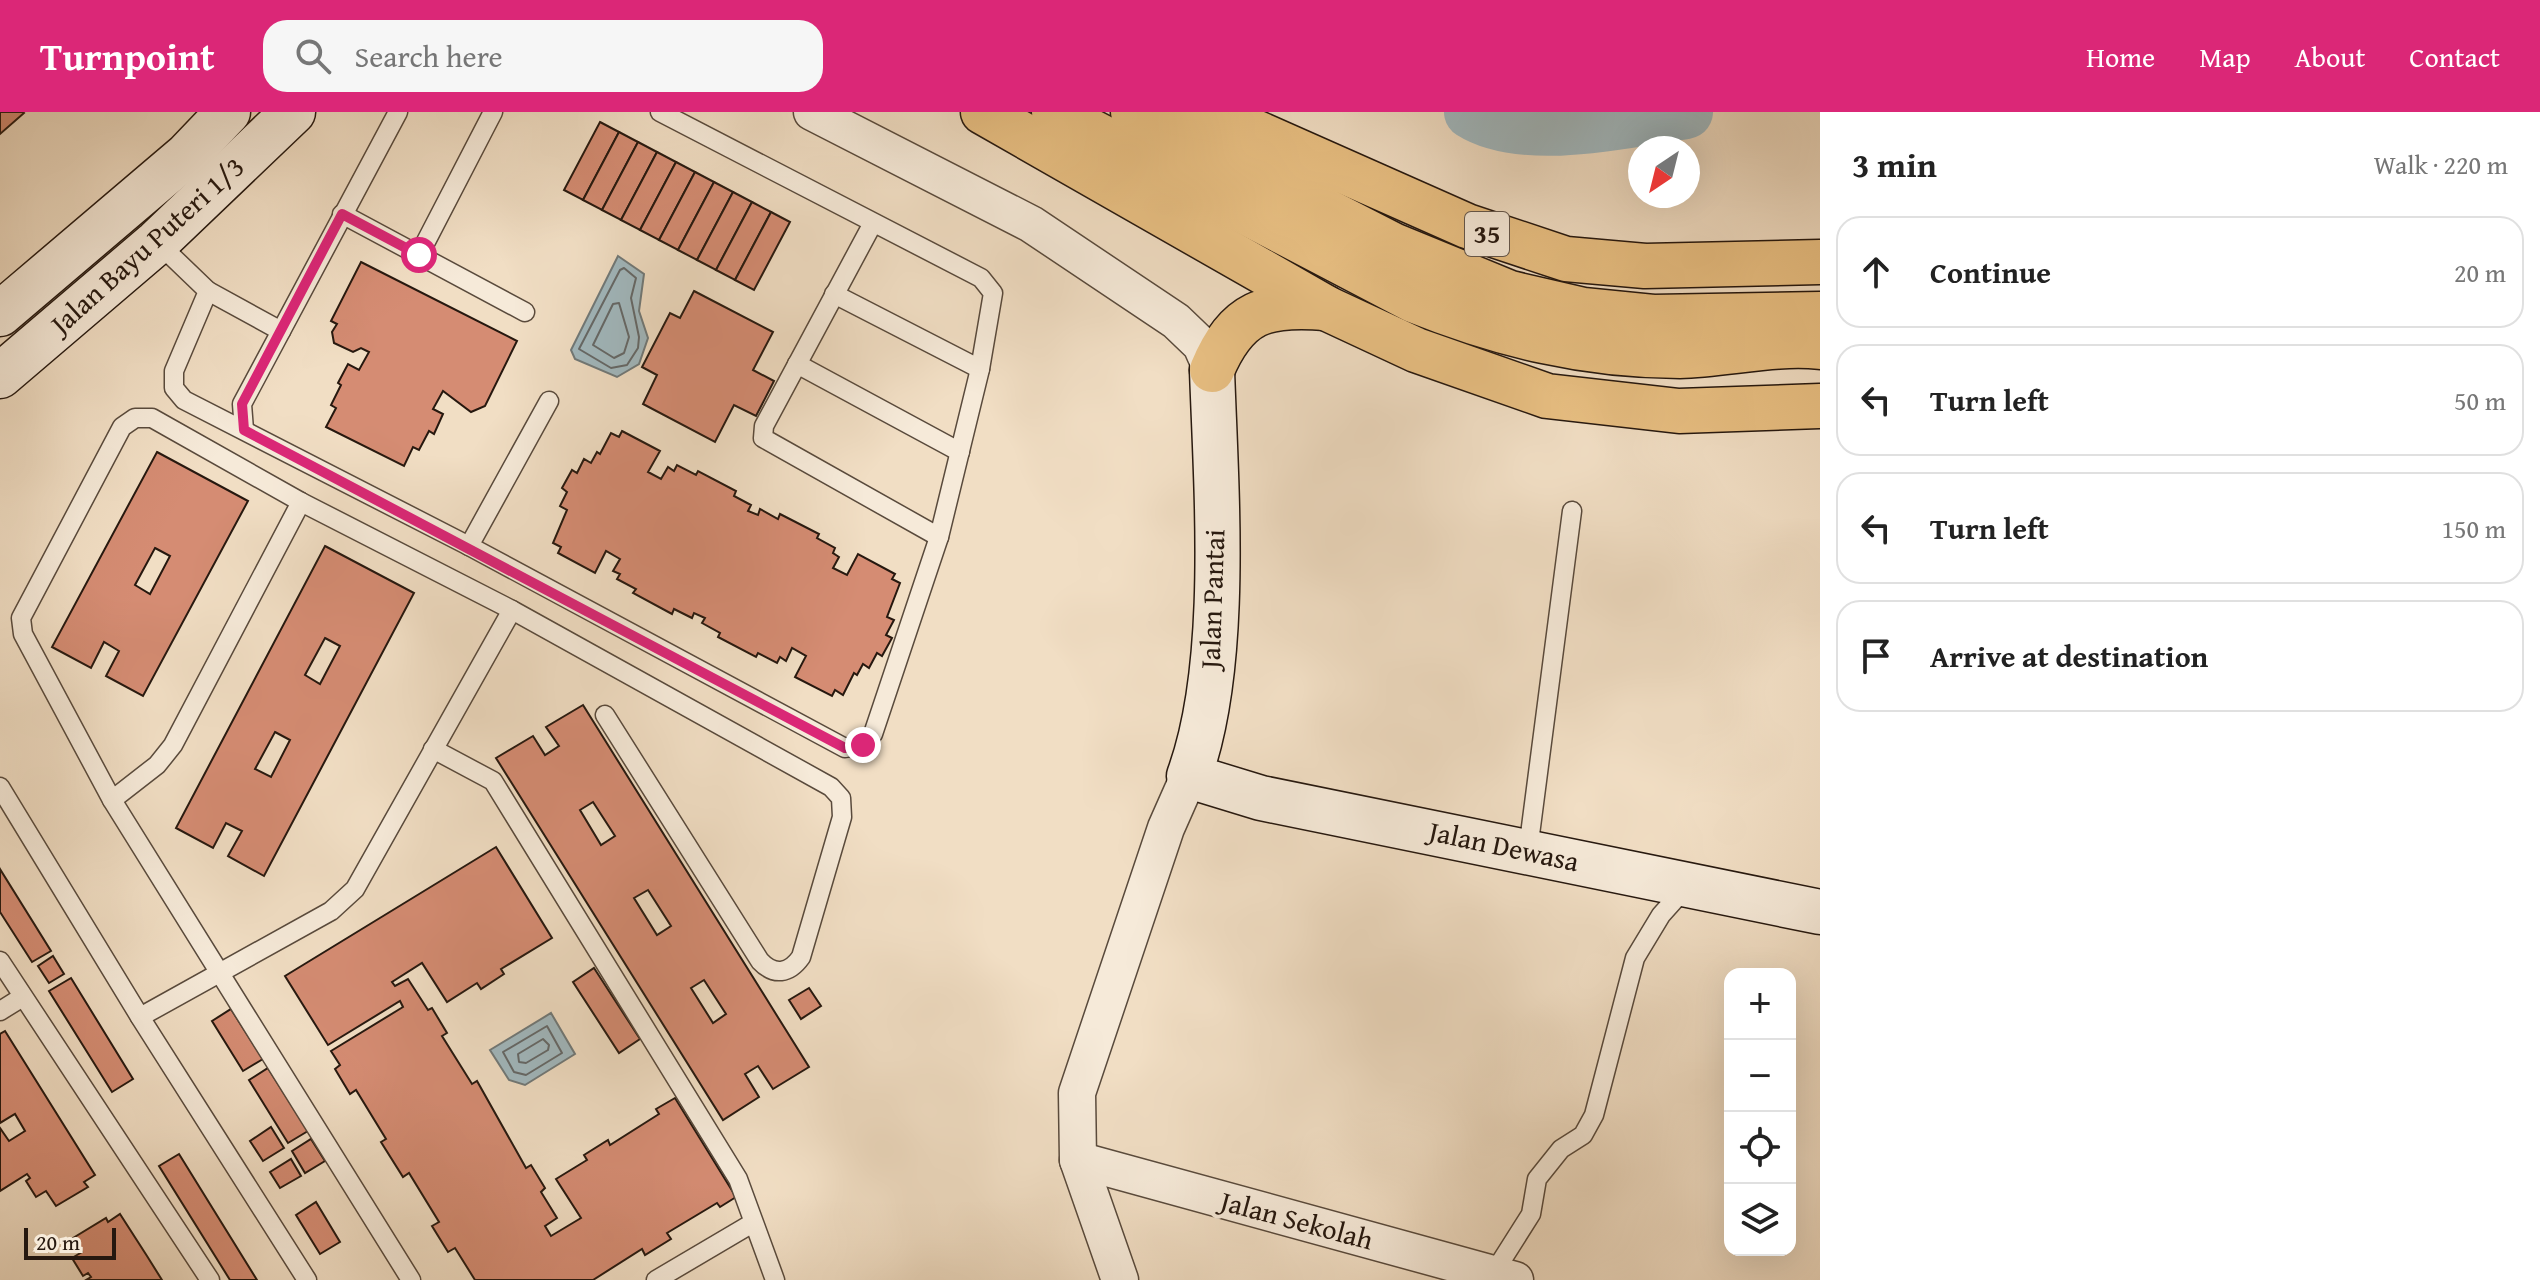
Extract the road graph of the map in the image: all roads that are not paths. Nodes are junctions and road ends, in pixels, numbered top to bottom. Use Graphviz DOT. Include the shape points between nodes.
graph roads {
  1 [pos="228,112"];
  2 [pos="293,112"];
  3 [pos="398,112"];
  4 [pos="493,112"];
  5 [pos="660,112"];
  6 [pos="812,112"];
  7 [pos="983,112"];
  8 [pos="1133,112"];
  9 [pos="1174,112"];
  10 [pos="1069,120"];
  11 [pos="342,214"];
  12 [pos="873,223"];
  13 [pos="157,242"];
  14 [pos="419,255"];
  15 [pos="1820,262"];
  16 [pos="208,291"];
  17 [pos="834,294"];
  18 [pos="1328,309"];
  19 [pos="525,312"];
  20 [pos="0,314"];
  21 [pos="1820,314"];
  22 [pos="281,331"];
  23 [pos="1820,347"];
  24 [pos="797,364"];
  25 [pos="980,369"];
  26 [pos="1212,370"];
  27 [pos="0,376"];
  28 [pos="549,401"];
  29 [pos="1820,406"];
  30 [pos="244,430"];
  31 [pos="960,452"];
  32 [pos="301,502"];
  33 [pos="1572,511"];
  34 [pos="939,537"];
  35 [pos="469,546"];
  36 [pos="512,610"];
  37 [pos="605,715"];
  38 [pos="433,749"];
  39 [pos="1189,776"];
  40 [pos="0,787"];
  41 [pos="112,800"];
  42 [pos="1528,850"];
  43 [pos="1688,885"];
  44 [pos="1820,912"];
  45 [pos="0,961"];
  46 [pos="220,974"];
  47 [pos="21,998"];
  48 [pos="0,1011"];
  49 [pos="140,1017"];
  50 [pos="1078,1160"];
  51 [pos="751,1224"];
  52 [pos="1504,1277"];
  53 [pos="210,1280"];
  54 [pos="307,1280"];
  55 [pos="411,1280"];
  56 [pos="656,1280"];
  57 [pos="775,1280"];
  58 [pos="1120,1280"];
  1 -- 20 [label="street, Jalan Bayu Puteri 1/3" via="187,155"];
  2 -- 13 [label="street, Jalan Bayu Puteri 1/3"];
  3 -- 11 [label="lane"];
  4 -- 14 [label="lane"];
  5 -- 12 [label="lane"];
  6 -- 26 [label="street" via="1031,224 1176,321 1201,345"];
  7 -- 18 [label="highway"];
  8 -- 21 [label="highway" via="1393,245 1510,293 1583,310 1653,317"];
  9 -- 15 [label="highway, 35" via="1239,125 1467,226 1566,259 1645,266"];
  10 -- 23 [label="highway" via="1413,300 1474,325 1537,343 1607,353 1681,356"];
  11 -- 14 [label="lane"];
  11 -- 22 [label="lane"];
  12 -- 17 [label="lane"];
  12 -- 25 [label="lane" via="989,284 994,302"];
  13 -- 16 [label="lane"];
  13 -- 27 [label="street, Jalan Bayu Puteri 1/3"];
  14 -- 19 [label="lane"];
  16 -- 22 [label="lane"];
  16 -- 30 [label="lane" via="174,371 174,388 184,400"];
  17 -- 24 [label="lane"];
  17 -- 25 [label="lane"];
  18 -- 26 [label="highway" via="1272,306 1250,316 1220,351"];
  18 -- 29 [label="highway" via="1416,350 1547,396 1679,411"];
  22 -- 30 [label="lane" via="242,404"];
  24 -- 31 [label="lane"];
  24 -- 34 [label="lane" via="764,426 763,438"];
  25 -- 31 [label="lane"];
  26 -- 39 [label="street, Jalan Pantai" via="1214,622 1202,740"];
  28 -- 35 [label="lane"];
  30 -- 35 [label="lane"];
  31 -- 34 [label="lane"];
  32 -- 36 [label="lane"];
  32 -- 41 [label="lane" via="173,745 157,765"];
  32 -- 41 [label="lane" via="152,418 135,418 122,427 21,618 23,634"];
  33 -- 42 [label="lane"];
  34 -- 35 [label="lane" via="873,734 863,745 845,748"];
  36 -- 37 [label="lane" via="831,787 841,798 842,817 794,968 768,970 760,961"];
  36 -- 38 [label="lane"];
  38 -- 46 [label="lane" via="355,889 331,911"];
  38 -- 51 [label="lane" via="493,781 738,1179"];
  39 -- 42 [label="street, Jalan Dewasa" via="1261,798"];
  39 -- 50 [label="street, Jalan Pantai" via="1166,828 1077,1093"];
  40 -- 49 [label="lane"];
  41 -- 46 [label="lane"];
  42 -- 43 [label="street, Jalan Dewasa"];
  43 -- 44 [label="street, Jalan Dewasa"];
  43 -- 52 [label="lane" via="1661,915 1635,958 1594,1115 1583,1135 1561,1149 1537,1179 1531,1214"];
  45 -- 47 [label="lane"];
  46 -- 49 [label="lane"];
  46 -- 55 [label="lane"];
  47 -- 48 [label="lane"];
  47 -- 53 [label="lane"];
  49 -- 54 [label="lane"];
  50 -- 52 [label="street, Jalan Sekolah"];
  50 -- 58 [label="street, Jalan Pantai"];
  51 -- 56 [label="lane"];
  51 -- 57 [label="lane"];
}
